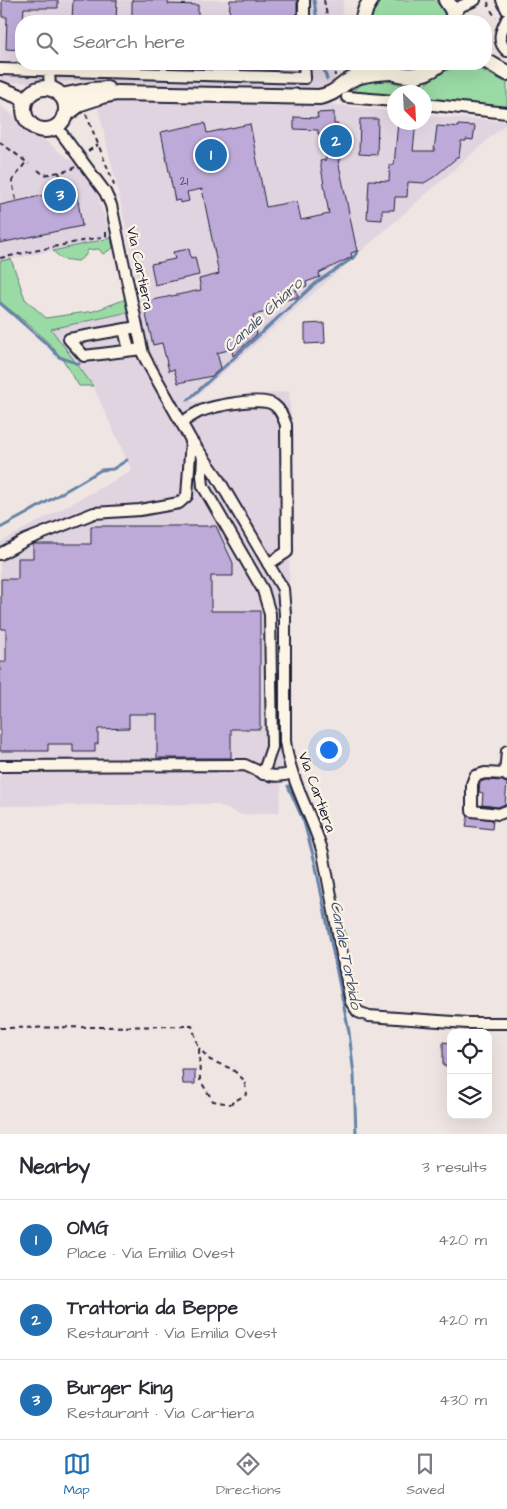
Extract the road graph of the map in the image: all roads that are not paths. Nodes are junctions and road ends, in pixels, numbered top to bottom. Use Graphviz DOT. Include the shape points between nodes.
graph roads {
  1 [pos="304,0"];
  2 [pos="446,0"];
  3 [pos="475,0"];
  4 [pos="304,15"];
  5 [pos="454,15"];
  6 [pos="456,15"];
  7 [pos="502,19"];
  8 [pos="507,51"];
  9 [pos="492,66"];
  10 [pos="0,69"];
  11 [pos="15,70"];
  12 [pos="24,70"];
  13 [pos="304,70"];
  14 [pos="358,70"];
  15 [pos="387,70"];
  16 [pos="430,70"];
  17 [pos="49,71"];
  18 [pos="390,72"];
  19 [pos="507,73"];
  20 [pos="414,76"];
  21 [pos="353,79"];
  22 [pos="415,85"];
  23 [pos="0,89"];
  24 [pos="336,91"];
  25 [pos="117,92"];
  26 [pos="55,93"];
  27 [pos="26,100"];
  28 [pos="387,100"];
  29 [pos="432,105"];
  30 [pos="507,113"];
  31 [pos="60,121"];
  32 [pos="137,327"];
  33 [pos="124,329"];
  34 [pos="142,349"];
  35 [pos="129,350"];
  36 [pos="181,423"];
  37 [pos="191,440"];
  38 [pos="203,457"];
  39 [pos="0,554"];
  40 [pos="268,564"];
  41 [pos="507,751"];
  42 [pos="0,766"];
  43 [pos="292,773"];
  44 [pos="263,774"];
  45 [pos="506,775"];
  46 [pos="507,811"];
  47 [pos="507,1023"];
  1 -- 4 [label="street"];
  2 -- 5 [label="main road"];
  3 -- 6 [label="street" via="461,6"];
  7 -- 8 [label="street" via="500,39"];
  9 -- 19 [label="main road"];
  10 -- 11 [label="street"];
  12 -- 17 [label="street"];
  13 -- 17 [label="street" via="305,78"];
  14 -- 21 [label="main road"];
  15 -- 18 [label="main road"];
  16 -- 20 [label="main road"];
  17 -- 26 [label="street"];
  18 -- 20 [label="main road"];
  18 -- 21 [label="main road"];
  20 -- 22 [label="street"];
  21 -- 24 [label="main road"];
  23 -- 27 [label="main road"];
  24 -- 25 [label="main road" via="313,97"];
  24 -- 28 [label="street"];
  25 -- 26 [label="main road" via="107,88"];
  25 -- 31 [label="main road" via="81,103"];
  26 -- 27 [label="main road" via="36,90"];
  26 -- 31 [label="main road" via="66,109"];
  27 -- 31 [label="main road" via="24,113 36,128 50,129"];
  29 -- 30 [label="street"];
  31 -- 32 [label="street, Via Cartiera" via="111,205"];
  32 -- 33 [label="street"];
  32 -- 34 [label="street, Via Cartiera"];
  33 -- 35 [label="street"];
  33 -- 35 [label="street" via="69,339 84,356"];
  34 -- 35 [label="street"];
  34 -- 36 [label="street, Via Cartiera"];
  36 -- 37 [label="street, Via Cartiera"];
  36 -- 40 [label="street" via="213,408 263,401 282,413 286,424 287,552"];
  37 -- 38 [label="street, Via Cartiera"];
  37 -- 39 [label="street" via="187,496 179,503 94,513"];
  38 -- 40 [label="street, Via Cartiera"];
  38 -- 44 [label="street" via="203,486 263,590 270,614 272,747"];
  40 -- 43 [label="street, Via Cartiera" via="283,589 284,597 285,741"];
  41 -- 45 [label="street"];
  42 -- 44 [label="street" via="245,765"];
  43 -- 44 [label="street" via="277,777"];
  43 -- 47 [label="street, Via Cartiera" via="323,853 351,1002 358,1012 369,1016"];
  45 -- 46 [label="street" via="485,773 476,776 472,784 472,811 499,814"];
}
